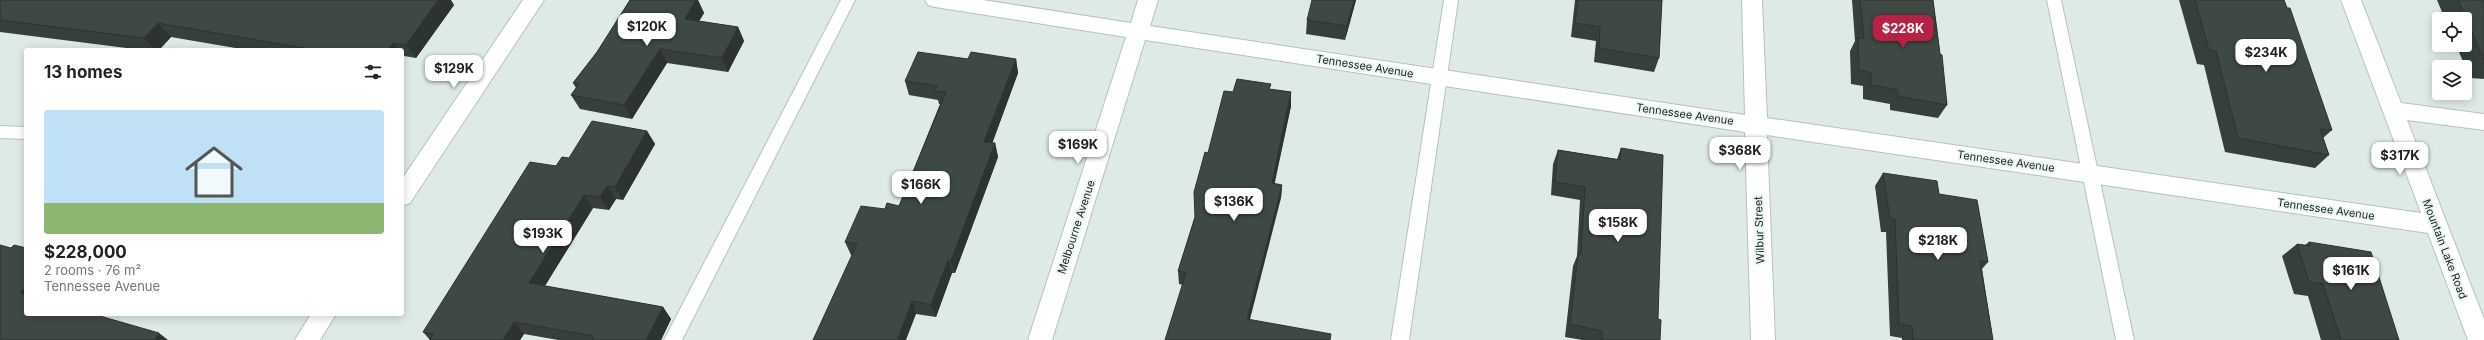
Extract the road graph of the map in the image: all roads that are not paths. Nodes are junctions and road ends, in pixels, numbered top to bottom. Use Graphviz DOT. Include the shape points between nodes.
graph roads {
  1 [pos="534,0"];
  2 [pos="848,0"];
  3 [pos="935,0"];
  4 [pos="1148,0"];
  5 [pos="1451,0"];
  6 [pos="1752,0"];
  7 [pos="2054,0"];
  8 [pos="2351,0"];
  9 [pos="1139,30"];
  10 [pos="1440,78"];
  11 [pos="2393,110"];
  12 [pos="2484,122"];
  13 [pos="1756,124"];
  14 [pos="0,132"];
  15 [pos="24,133"];
  16 [pos="2090,174"];
  17 [pos="406,186"];
  18 [pos="2436,225"];
  19 [pos="323,316"];
  20 [pos="306,340"];
  21 [pos="673,340"];
  22 [pos="1040,340"];
  23 [pos="1400,340"];
  24 [pos="1763,340"];
  25 [pos="2124,340"];
  26 [pos="2480,340"];
  1 -- 17 [label="street"];
  2 -- 21 [label="lane"];
  3 -- 9 [label="street, Tennessee Avenue"];
  4 -- 9 [label="street, Melbourne Avenue"];
  5 -- 10 [label="lane"];
  6 -- 13 [label="street, Wilbur Street"];
  7 -- 16 [label="lane"];
  8 -- 11 [label="street, Mountain Lake Road"];
  9 -- 10 [label="street, Tennessee Avenue"];
  9 -- 22 [label="street, Melbourne Avenue"];
  10 -- 13 [label="street, Tennessee Avenue"];
  10 -- 23 [label="lane"];
  11 -- 12 [label="street"];
  11 -- 18 [label="street, Mountain Lake Road"];
  13 -- 16 [label="street, Tennessee Avenue"];
  13 -- 24 [label="street, Wilbur Street"];
  14 -- 15 [label="lane"];
  16 -- 18 [label="street, Tennessee Avenue"];
  16 -- 25 [label="lane"];
  18 -- 26 [label="street, Mountain Lake Road"];
  19 -- 20 [label="street"];
}
